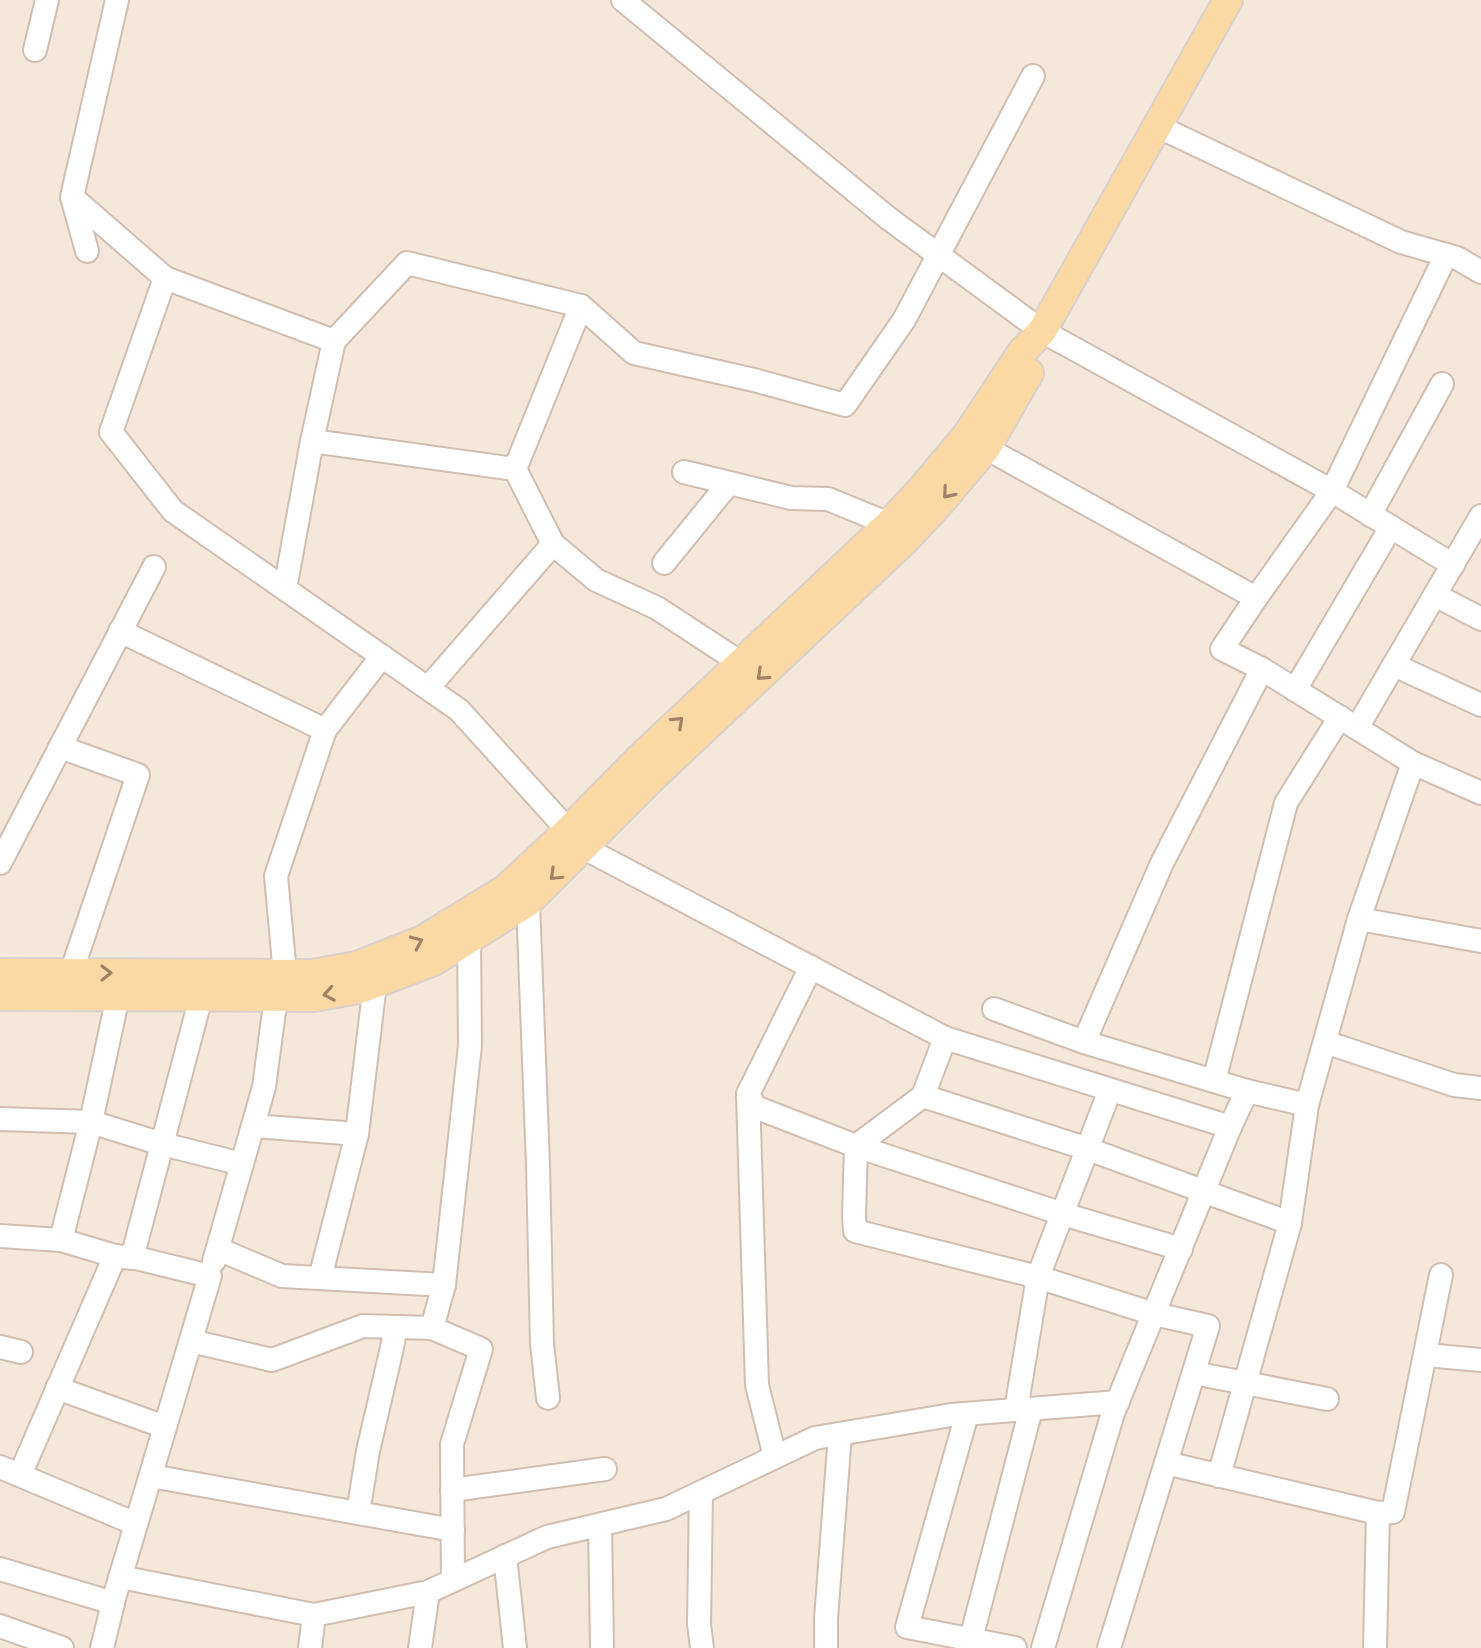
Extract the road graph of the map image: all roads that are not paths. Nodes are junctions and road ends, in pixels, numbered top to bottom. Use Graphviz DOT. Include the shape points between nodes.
graph roads {
  1 [pos="47,0"];
  2 [pos="117,0"];
  3 [pos="623,0"];
  4 [pos="1228,0"];
  5 [pos="35,50"];
  6 [pos="1033,76"];
  7 [pos="1157,126"];
  8 [pos="72,197"];
  9 [pos="87,251"];
  10 [pos="1446,255"];
  11 [pos="939,256"];
  12 [pos="1481,272"];
  13 [pos="165,278"];
  14 [pos="581,306"];
  15 [pos="1042,331"];
  16 [pos="334,341"];
  17 [pos="1442,384"];
  18 [pos="312,441"];
  19 [pos="986,448"];
  20 [pos="515,469"];
  21 [pos="684,472"];
  22 [pos="729,483"];
  23 [pos="1332,491"];
  24 [pos="1370,515"];
  25 [pos="1481,516"];
  26 [pos="889,524"];
  27 [pos="1391,527"];
  28 [pos="553,544"];
  29 [pos="664,563"];
  30 [pos="1453,565"];
  31 [pos="154,567"];
  32 [pos="285,589"];
  33 [pos="1435,595"];
  34 [pos="1256,598"];
  35 [pos="1481,619"];
  36 [pos="120,631"];
  37 [pos="382,656"];
  38 [pos="741,663"];
  39 [pos="1394,665"];
  40 [pos="1262,669"];
  41 [pos="428,688"];
  42 [pos="1295,690"];
  43 [pos="1481,705"];
  44 [pos="1348,723"];
  45 [pos="325,730"];
  46 [pos="60,747"];
  47 [pos="1413,763"];
  48 [pos="647,767"];
  49 [pos="1481,793"];
  50 [pos="576,840"];
  51 [pos="0,863"];
  52 [pos="528,902"];
  53 [pos="1359,919"];
  54 [pos="469,939"];
  55 [pos="1481,941"];
  56 [pos="811,967"];
  57 [pos="0,973"];
  58 [pos="71,973"];
  59 [pos="279,982"];
  60 [pos="375,984"];
  61 [pos="0,996"];
  62 [pos="118,996"];
  63 [pos="201,997"];
  64 [pos="994,1009"];
  65 [pos="945,1038"];
  66 [pos="1084,1042"];
  67 [pos="1325,1042"];
  68 [pos="1214,1081"];
  69 [pos="1481,1088"];
  70 [pos="1110,1090"];
  71 [pos="1247,1091"];
  72 [pos="748,1094"];
  73 [pos="923,1096"];
  74 [pos="1307,1105"];
  75 [pos="0,1119"];
  76 [pos="91,1122"];
  77 [pos="253,1126"];
  78 [pos="1230,1127"];
  79 [pos="357,1134"];
  80 [pos="162,1144"];
  81 [pos="856,1146"];
  82 [pos="1088,1149"];
  83 [pos="242,1164"];
  84 [pos="1204,1191"];
  85 [pos="1063,1214"];
  86 [pos="1290,1223"];
  87 [pos="0,1236"];
  88 [pos="61,1240"];
  89 [pos="218,1249"];
  90 [pos="1181,1249"];
  91 [pos="123,1257"];
  92 [pos="1441,1275"];
  93 [pos="210,1276"];
  94 [pos="1038,1277"];
  95 [pos="320,1278"];
  96 [pos="444,1285"];
  97 [pos="1154,1314"];
  98 [pos="396,1327"];
  99 [pos="432,1328"];
  100 [pos="191,1341"];
  101 [pos="1426,1355"];
  102 [pos="1481,1360"];
  103 [pos="1194,1373"];
  104 [pos="1245,1382"];
  105 [pos="57,1388"];
  106 [pos="548,1398"];
  107 [pos="1327,1399"];
  108 [pos="1118,1402"];
  109 [pos="1024,1409"];
  110 [pos="967,1414"];
  111 [pos="165,1427"];
  112 [pos="840,1434"];
  113 [pos="775,1457"];
  114 [pos="1166,1463"];
  115 [pos="605,1469"];
  116 [pos="10,1471"];
  117 [pos="151,1476"];
  118 [pos="1219,1476"];
  119 [pos="452,1490"];
  120 [pos="701,1493"];
  121 [pos="358,1513"];
  122 [pos="1378,1513"];
  123 [pos="136,1524"];
  124 [pos="600,1525"];
  125 [pos="453,1530"];
  126 [pos="505,1556"];
  127 [pos="0,1569"];
  128 [pos="120,1577"];
  129 [pos="453,1580"];
  130 [pos="428,1592"];
  131 [pos="113,1603"];
  132 [pos="314,1615"];
  133 [pos="0,1626"];
  134 [pos="971,1639"];
  135 [pos="942,1641"];
  136 [pos="62,1648"];
  137 [pos="102,1648"];
  138 [pos="310,1648"];
  139 [pos="420,1648"];
  140 [pos="515,1648"];
  141 [pos="602,1648"];
  142 [pos="702,1648"];
  143 [pos="826,1648"];
  144 [pos="1015,1648"];
  145 [pos="1043,1648"];
  146 [pos="1109,1648"];
  147 [pos="1375,1648"];
  1 -- 5 [label="street"];
  2 -- 8 [label="street"];
  3 -- 11 [label="street"];
  4 -- 7 [label="main road"];
  6 -- 11 [label="street"];
  7 -- 10 [label="street" via="1401,242"];
  7 -- 15 [label="main road"];
  8 -- 9 [label="street"];
  8 -- 13 [label="street"];
  10 -- 12 [label="street"];
  10 -- 23 [label="street"];
  11 -- 14 [label="street" via="904,320 845,405 634,353"];
  11 -- 15 [label="street"];
  13 -- 16 [label="street"];
  13 -- 32 [label="street" via="111,432 173,511"];
  14 -- 16 [label="street" via="407,263"];
  14 -- 20 [label="street"];
  15 -- 19 [label="main road" via="1037,359"];
  15 -- 23 [label="street"];
  15 -- 26 [label="main road" via="967,435"];
  16 -- 18 [label="street"];
  17 -- 24 [label="street"];
  18 -- 20 [label="street"];
  18 -- 32 [label="street"];
  19 -- 34 [label="street"];
  19 -- 48 [label="main road, one-way" via="905,540"];
  20 -- 28 [label="street"];
  21 -- 22 [label="street"];
  22 -- 26 [label="street" via="791,498 828,499"];
  22 -- 29 [label="street"];
  23 -- 24 [label="street"];
  23 -- 34 [label="street"];
  24 -- 27 [label="street"];
  25 -- 30 [label="street"];
  26 -- 38 [label="main road"];
  27 -- 30 [label="street"];
  27 -- 42 [label="street"];
  28 -- 38 [label="street" via="596,580 657,608"];
  28 -- 41 [label="street"];
  30 -- 33 [label="street"];
  31 -- 36 [label="street"];
  32 -- 37 [label="street"];
  33 -- 35 [label="street"];
  33 -- 39 [label="street"];
  34 -- 40 [label="street" via="1222,649"];
  36 -- 45 [label="street"];
  36 -- 46 [label="street"];
  37 -- 41 [label="street"];
  37 -- 45 [label="street"];
  48 -- 38 [label="main road, one-way"];
  39 -- 43 [label="street"];
  39 -- 44 [label="street"];
  40 -- 42 [label="street"];
  40 -- 66 [label="street" via="1162,863"];
  41 -- 50 [label="street" via="459,710"];
  42 -- 44 [label="street"];
  44 -- 47 [label="street"];
  44 -- 68 [label="street" via="1286,803"];
  45 -- 59 [label="street" via="276,876"];
  46 -- 51 [label="street"];
  46 -- 58 [label="street" via="138,775"];
  47 -- 49 [label="street"];
  47 -- 53 [label="street"];
  48 -- 50 [label="main road"];
  50 -- 52 [label="main road, one-way"];
  50 -- 56 [label="street"];
  59 -- 50 [label="main road, one-way" via="357,966 423,940"];
  52 -- 54 [label="main road"];
  52 -- 106 [label="street"];
  53 -- 55 [label="street"];
  53 -- 67 [label="street"];
  54 -- 60 [label="main road" via="434,961"];
  54 -- 96 [label="street" via="470,1045"];
  56 -- 65 [label="street"];
  56 -- 72 [label="street"];
  57 -- 58 [label="main road"];
  58 -- 59 [label="main road, one-way"];
  60 -- 59 [label="main road, one-way" via="314,997"];
  59 -- 63 [label="main road"];
  59 -- 77 [label="street"];
  60 -- 79 [label="street"];
  61 -- 62 [label="main road"];
  62 -- 63 [label="main road"];
  62 -- 76 [label="street"];
  63 -- 80 [label="street"];
  64 -- 66 [label="street"];
  65 -- 70 [label="street"];
  65 -- 73 [label="street"];
  66 -- 68 [label="street"];
  67 -- 69 [label="street" via="1454,1085"];
  67 -- 74 [label="street"];
  68 -- 71 [label="street"];
  70 -- 78 [label="street"];
  70 -- 82 [label="street"];
  71 -- 74 [label="street"];
  71 -- 78 [label="street"];
  72 -- 81 [label="street" via="755,1107"];
  72 -- 113 [label="street" via="757,1385"];
  73 -- 81 [label="street"];
  73 -- 82 [label="street"];
  74 -- 86 [label="street"];
  75 -- 76 [label="street"];
  76 -- 80 [label="street"];
  76 -- 88 [label="street"];
  77 -- 79 [label="street"];
  77 -- 83 [label="street"];
  78 -- 84 [label="street"];
  79 -- 95 [label="street"];
  80 -- 83 [label="street"];
  80 -- 91 [label="street"];
  81 -- 85 [label="street"];
  81 -- 94 [label="street" via="855,1231"];
  82 -- 84 [label="street"];
  82 -- 85 [label="street"];
  83 -- 89 [label="street"];
  84 -- 86 [label="street"];
  84 -- 90 [label="street"];
  85 -- 90 [label="street"];
  85 -- 94 [label="street"];
  86 -- 104 [label="street"];
  87 -- 88 [label="street"];
  88 -- 91 [label="street"];
  89 -- 93 [label="street"];
  89 -- 95 [label="street" via="282,1276"];
  90 -- 97 [label="street"];
  91 -- 93 [label="street"];
  91 -- 105 [label="street"];
  92 -- 101 [label="street"];
  93 -- 100 [label="street"];
  94 -- 97 [label="street"];
  94 -- 109 [label="street"];
  95 -- 96 [label="street"];
  96 -- 99 [label="street"];
  97 -- 103 [label="street" via="1208,1326"];
  97 -- 108 [label="street"];
  98 -- 99 [label="street"];
  98 -- 100 [label="street" via="363,1326 272,1360"];
  98 -- 121 [label="street"];
  99 -- 119 [label="street" via="481,1349 452,1444"];
  100 -- 111 [label="street"];
  101 -- 102 [label="street"];
  101 -- 122 [label="street" via="1393,1512"];
  103 -- 104 [label="street"];
  103 -- 114 [label="street"];
  104 -- 107 [label="street"];
  104 -- 118 [label="street"];
  105 -- 111 [label="street"];
  105 -- 116 [label="street"];
  108 -- 109 [label="street"];
  108 -- 145 [label="street"];
  109 -- 110 [label="street"];
  109 -- 134 [label="street"];
  110 -- 112 [label="street"];
  110 -- 135 [label="street" via="907,1627"];
  111 -- 117 [label="street"];
  112 -- 113 [label="street" via="815,1438"];
  112 -- 143 [label="street"];
  113 -- 120 [label="street"];
  114 -- 118 [label="street"];
  114 -- 146 [label="street"];
  115 -- 119 [label="street"];
  116 -- 123 [label="street"];
  117 -- 121 [label="street"];
  117 -- 123 [label="street"];
  118 -- 122 [label="street"];
  119 -- 125 [label="street"];
  120 -- 124 [label="street" via="666,1509"];
  120 -- 142 [label="street"];
  121 -- 125 [label="street"];
  122 -- 147 [label="street"];
  123 -- 128 [label="street"];
  124 -- 126 [label="street" via="547,1537"];
  124 -- 141 [label="street"];
  125 -- 129 [label="street"];
  126 -- 129 [label="street"];
  126 -- 140 [label="street"];
  127 -- 131 [label="street"];
  128 -- 131 [label="street"];
  128 -- 132 [label="street"];
  129 -- 130 [label="street"];
  130 -- 132 [label="street"];
  130 -- 139 [label="street"];
  131 -- 137 [label="street"];
  132 -- 138 [label="street"];
  133 -- 136 [label="street"];
  134 -- 135 [label="street"];
  134 -- 144 [label="street"];
}
